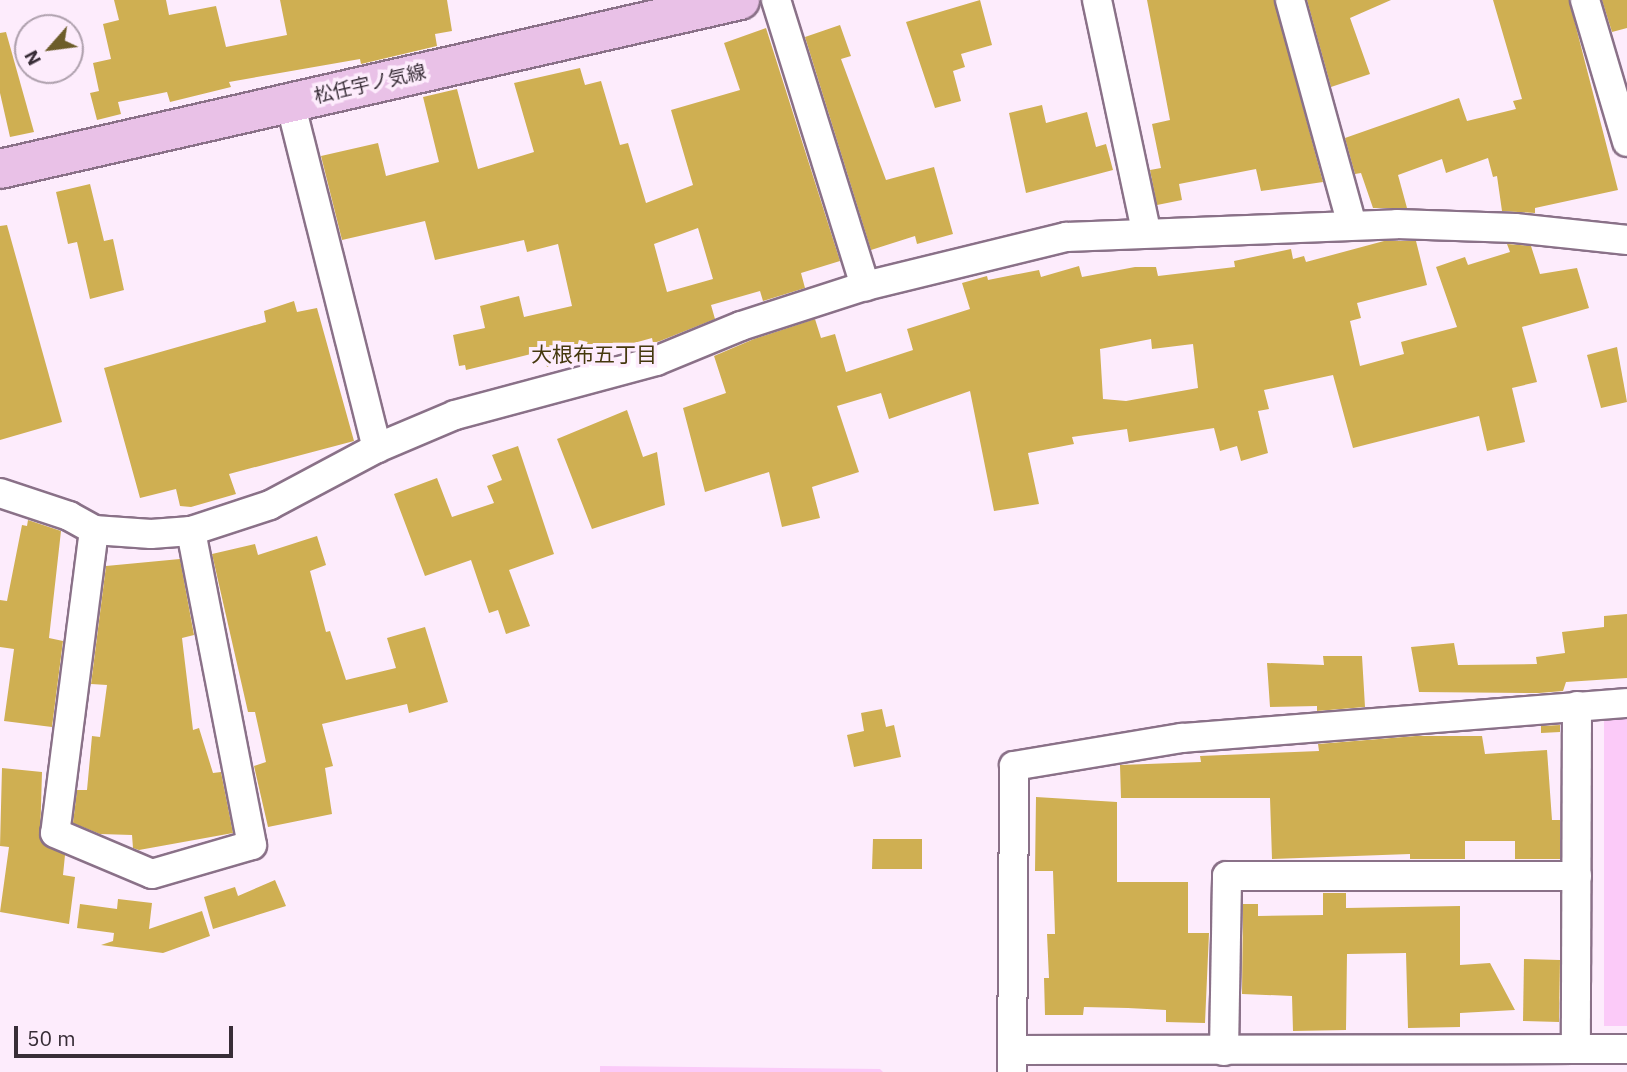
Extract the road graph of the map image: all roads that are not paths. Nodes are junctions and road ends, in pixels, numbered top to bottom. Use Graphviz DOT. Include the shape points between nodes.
graph roads {
  1 [pos="740,0"];
  2 [pos="776,0"];
  3 [pos="1097,0"];
  4 [pos="1290,0"];
  5 [pos="1585,0"];
  6 [pos="290,102"];
  7 [pos="1627,142"];
  8 [pos="0,169"];
  9 [pos="1352,225"];
  10 [pos="1146,231"];
  11 [pos="1627,240"];
  12 [pos="865,286"];
  13 [pos="377,448"];
  14 [pos="0,493"];
  15 [pos="94,530"];
  16 [pos="191,531"];
  17 [pos="1627,703"];
  18 [pos="1577,706"];
  19 [pos="1577,876"];
  20 [pos="1576,1049"];
  21 [pos="1627,1049"];
  22 [pos="1224,1051"];
  23 [pos="1012,1061"];
  1 -- 6 [label="main road, 松任宇ノ気線"];
  2 -- 12 [label="street"];
  3 -- 10 [label="street"];
  4 -- 9 [label="street"];
  5 -- 7 [label="street"];
  6 -- 8 [label="main road, 松任宇ノ気線"];
  6 -- 13 [label="street"];
  9 -- 10 [label="street"];
  9 -- 11 [label="street" via="1515,228"];
  10 -- 12 [label="street" via="1066,237"];
  12 -- 13 [label="street" via="741,326 656,361 455,415"];
  13 -- 16 [label="street" via="270,505"];
  14 -- 15 [label="street" via="69,516"];
  15 -- 16 [label="street"];
  15 -- 16 [label="street" via="55,833 152,874 252,845"];
  17 -- 18 [label="street"];
  18 -- 19 [label="street"];
  18 -- 23 [label="street" via="1182,738 1014,766"];
  19 -- 20 [label="street"];
  19 -- 22 [label="street" via="1227,876"];
  20 -- 21 [label="street"];
  20 -- 22 [label="street"];
  22 -- 23 [label="street"];
}
